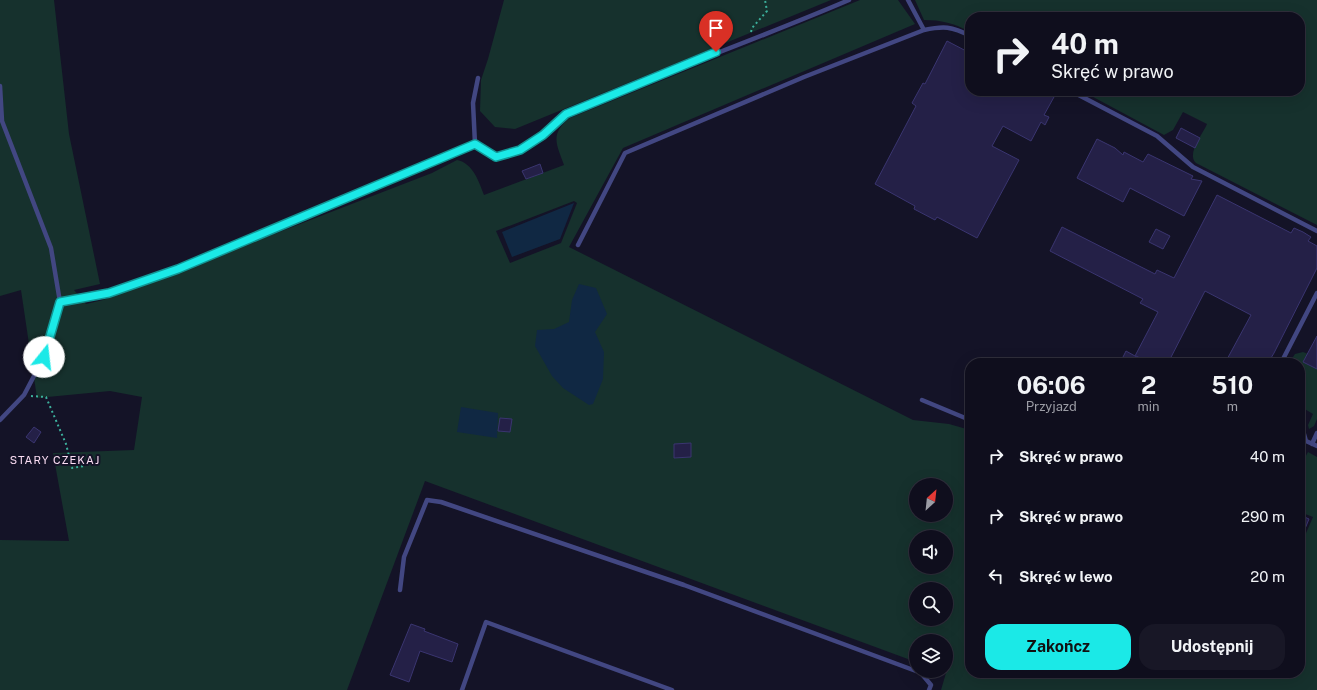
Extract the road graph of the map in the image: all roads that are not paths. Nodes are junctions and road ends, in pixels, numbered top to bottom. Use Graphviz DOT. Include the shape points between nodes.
graph roads {
  1 [pos="849,0"];
  2 [pos="908,0"];
  3 [pos="924,30"];
  4 [pos="965,33"];
  5 [pos="478,78"];
  6 [pos="0,86"];
  7 [pos="1081,96"];
  8 [pos="475,144"];
  9 [pos="1317,231"];
  10 [pos="578,245"];
  11 [pos="1317,292"];
  12 [pos="60,302"];
  13 [pos="1284,358"];
  14 [pos="922,400"];
  15 [pos="965,418"];
  16 [pos="0,420"];
  17 [pos="1317,433"];
  18 [pos="1305,438"];
  19 [pos="1306,441"];
  20 [pos="1312,444"];
  21 [pos="1317,446"];
  22 [pos="400,590"];
  23 [pos="909,668"];
  24 [pos="926,678"];
  25 [pos="462,690"];
  26 [pos="672,690"];
  27 [pos="929,690"];
  1 -- 8 [label="lane" via="566,114 543,135 520,150 496,157"];
  2 -- 3 [label="lane"];
  3 -- 4 [label="lane" via="942,26"];
  3 -- 10 [label="lane" via="804,77 625,153"];
  5 -- 8 [label="lane" via="473,103"];
  6 -- 12 [label="lane" via="2,121 51,248"];
  7 -- 9 [label="lane" via="1157,136 1193,167"];
  8 -- 12 [label="lane" via="178,269 109,293"];
  11 -- 13 [label="lane"];
  12 -- 16 [label="lane" via="44,357 24,395"];
  14 -- 15 [label="lane"];
  17 -- 20 [label="lane"];
  18 -- 19 [label="lane"];
  19 -- 20 [label="lane"];
  20 -- 21 [label="lane"];
  22 -- 23 [label="lane" via="404,557 427,500 441,502 684,585"];
  24 -- 27 [label="lane" via="931,685"];
  25 -- 26 [label="lane" via="486,622"];
}
